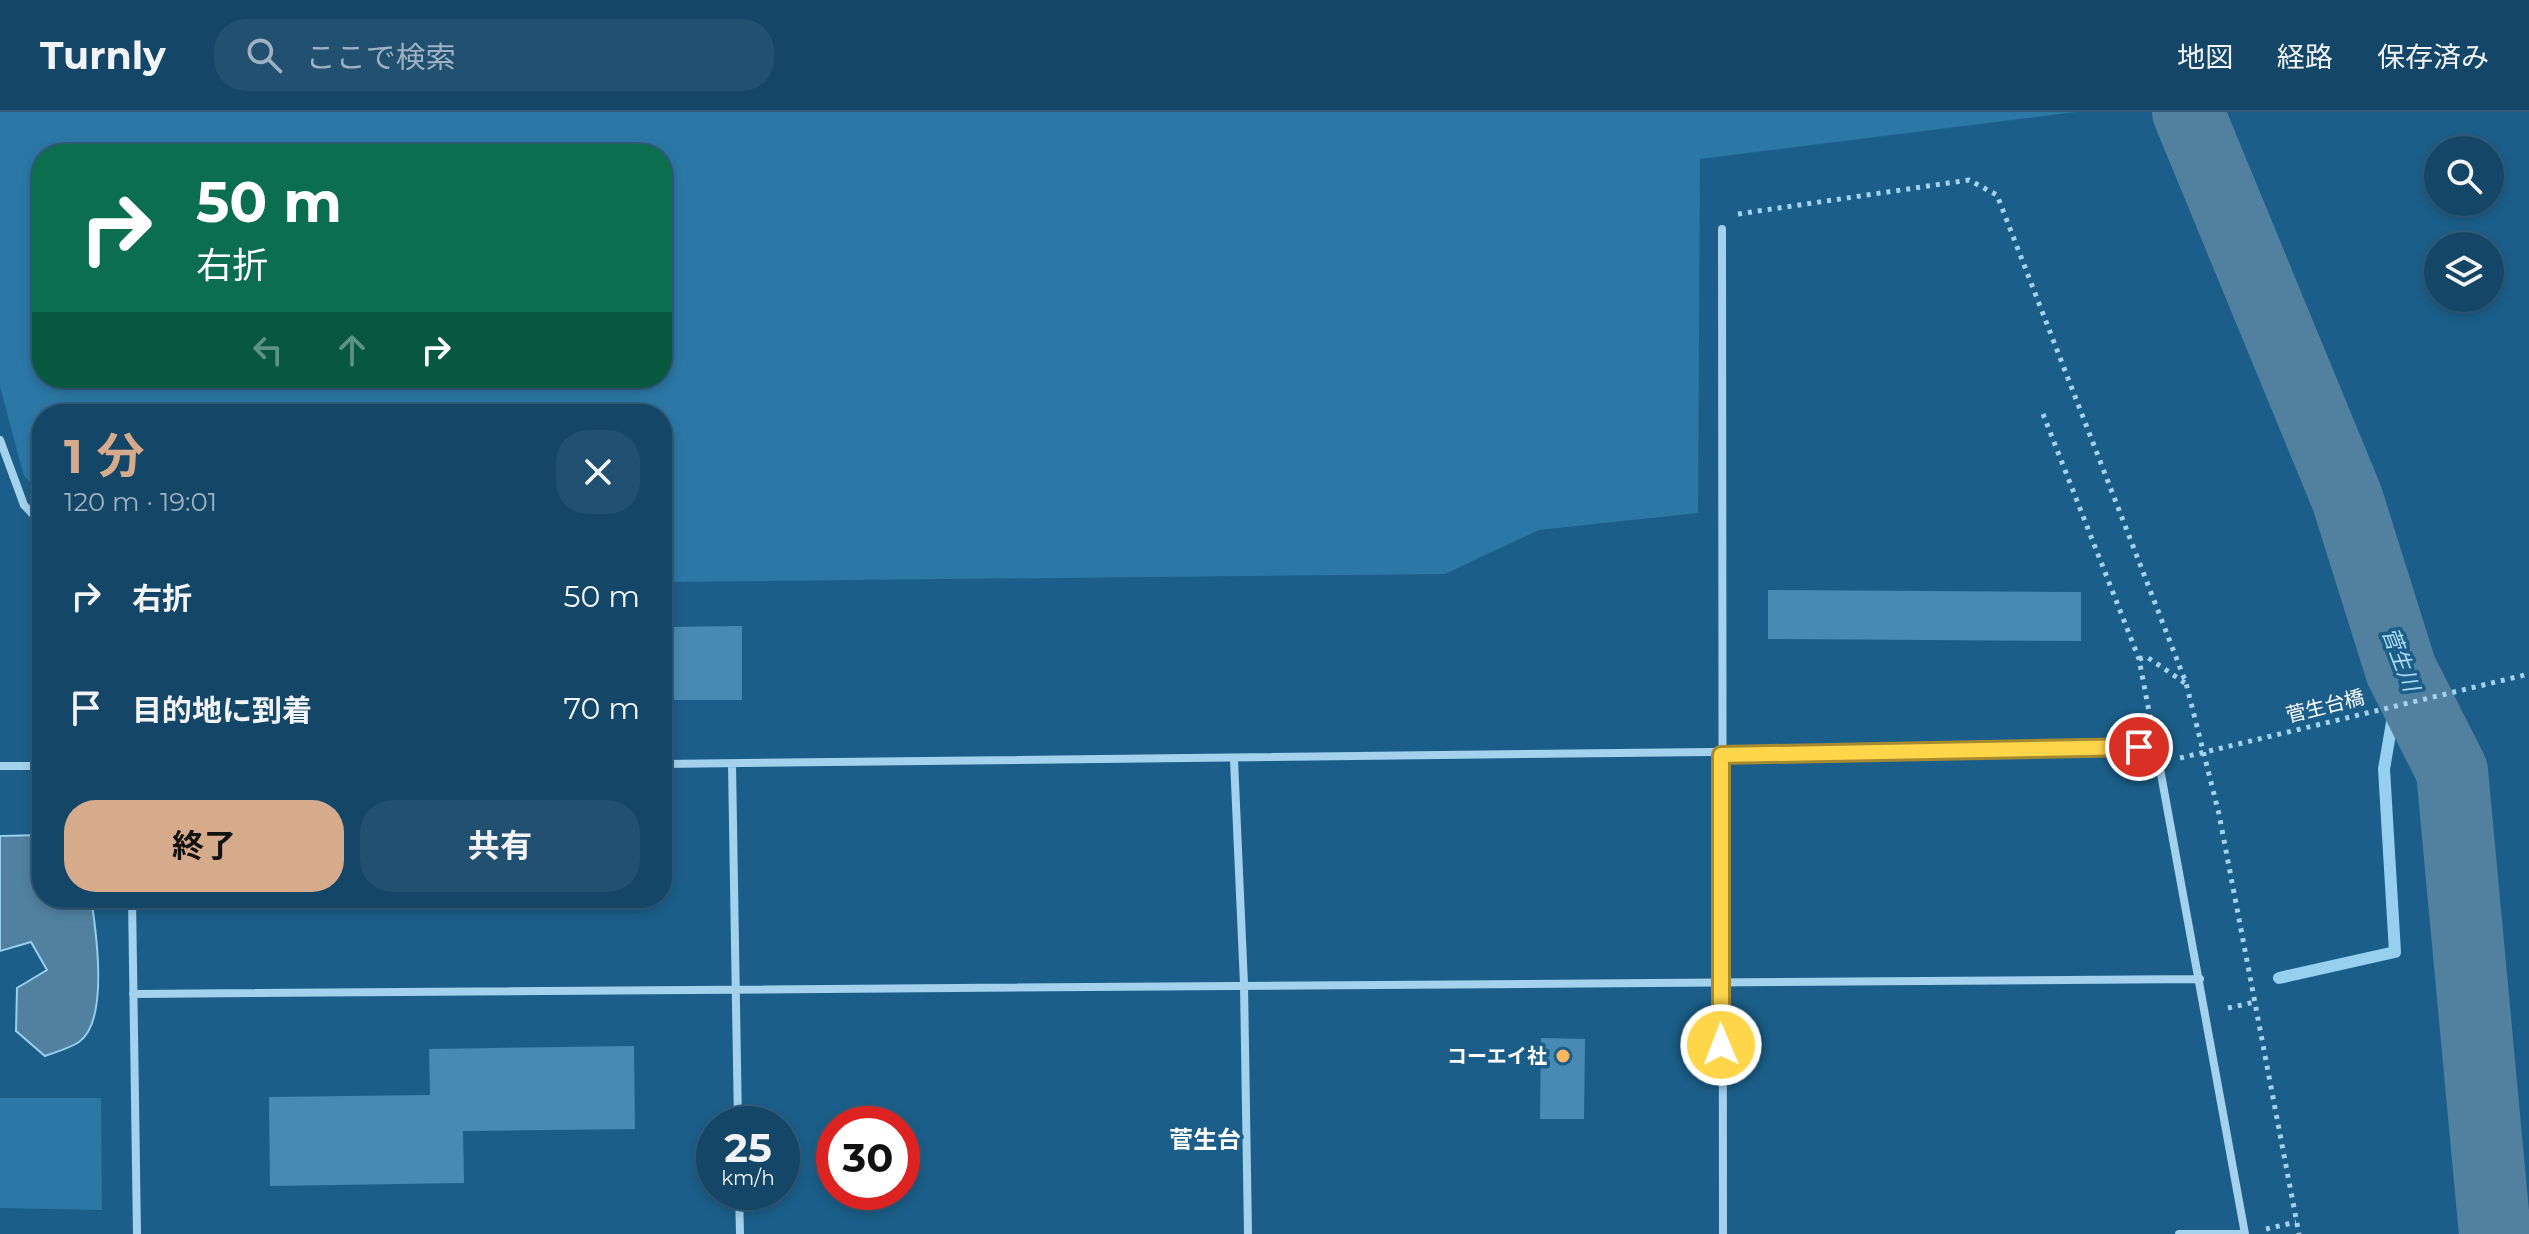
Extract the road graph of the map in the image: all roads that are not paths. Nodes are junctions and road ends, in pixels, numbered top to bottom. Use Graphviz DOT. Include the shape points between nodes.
graph roads {
  1 [pos="1722,229"];
  2 [pos="0,440"];
  3 [pos="32,513"];
  4 [pos="1721,755"];
  5 [pos="1234,760"];
  6 [pos="672,764"];
  7 [pos="732,764"];
  8 [pos="0,766"];
  9 [pos="32,766"];
  10 [pos="132,908"];
  11 [pos="2200,979"];
  12 [pos="1721,982"];
  13 [pos="1244,984"];
  14 [pos="737,987"];
  15 [pos="133,994"];
  16 [pos="738,1106"];
  17 [pos="739,1210"];
  18 [pos="137,1234"];
  19 [pos="740,1234"];
  20 [pos="1248,1234"];
  21 [pos="1723,1234"];
  22 [pos="2179,1234"];
  23 [pos="2245,1234"];
  1 -- 4 [label="street"];
  2 -- 3 [label="street"];
  4 -- 5 [label="street"];
  4 -- 11 [label="street" via="2139,747 2159,763"];
  4 -- 12 [label="street"];
  5 -- 7 [label="street"];
  5 -- 13 [label="street"];
  6 -- 7 [label="street"];
  7 -- 14 [label="street"];
  8 -- 9 [label="street"];
  10 -- 15 [label="street"];
  11 -- 12 [label="street"];
  11 -- 23 [label="street"];
  12 -- 13 [label="street"];
  12 -- 21 [label="street"];
  13 -- 14 [label="street"];
  13 -- 20 [label="street"];
  14 -- 15 [label="street"];
  14 -- 16 [label="street"];
  15 -- 18 [label="street"];
  17 -- 19 [label="street"];
  22 -- 23 [label="street"];
}
